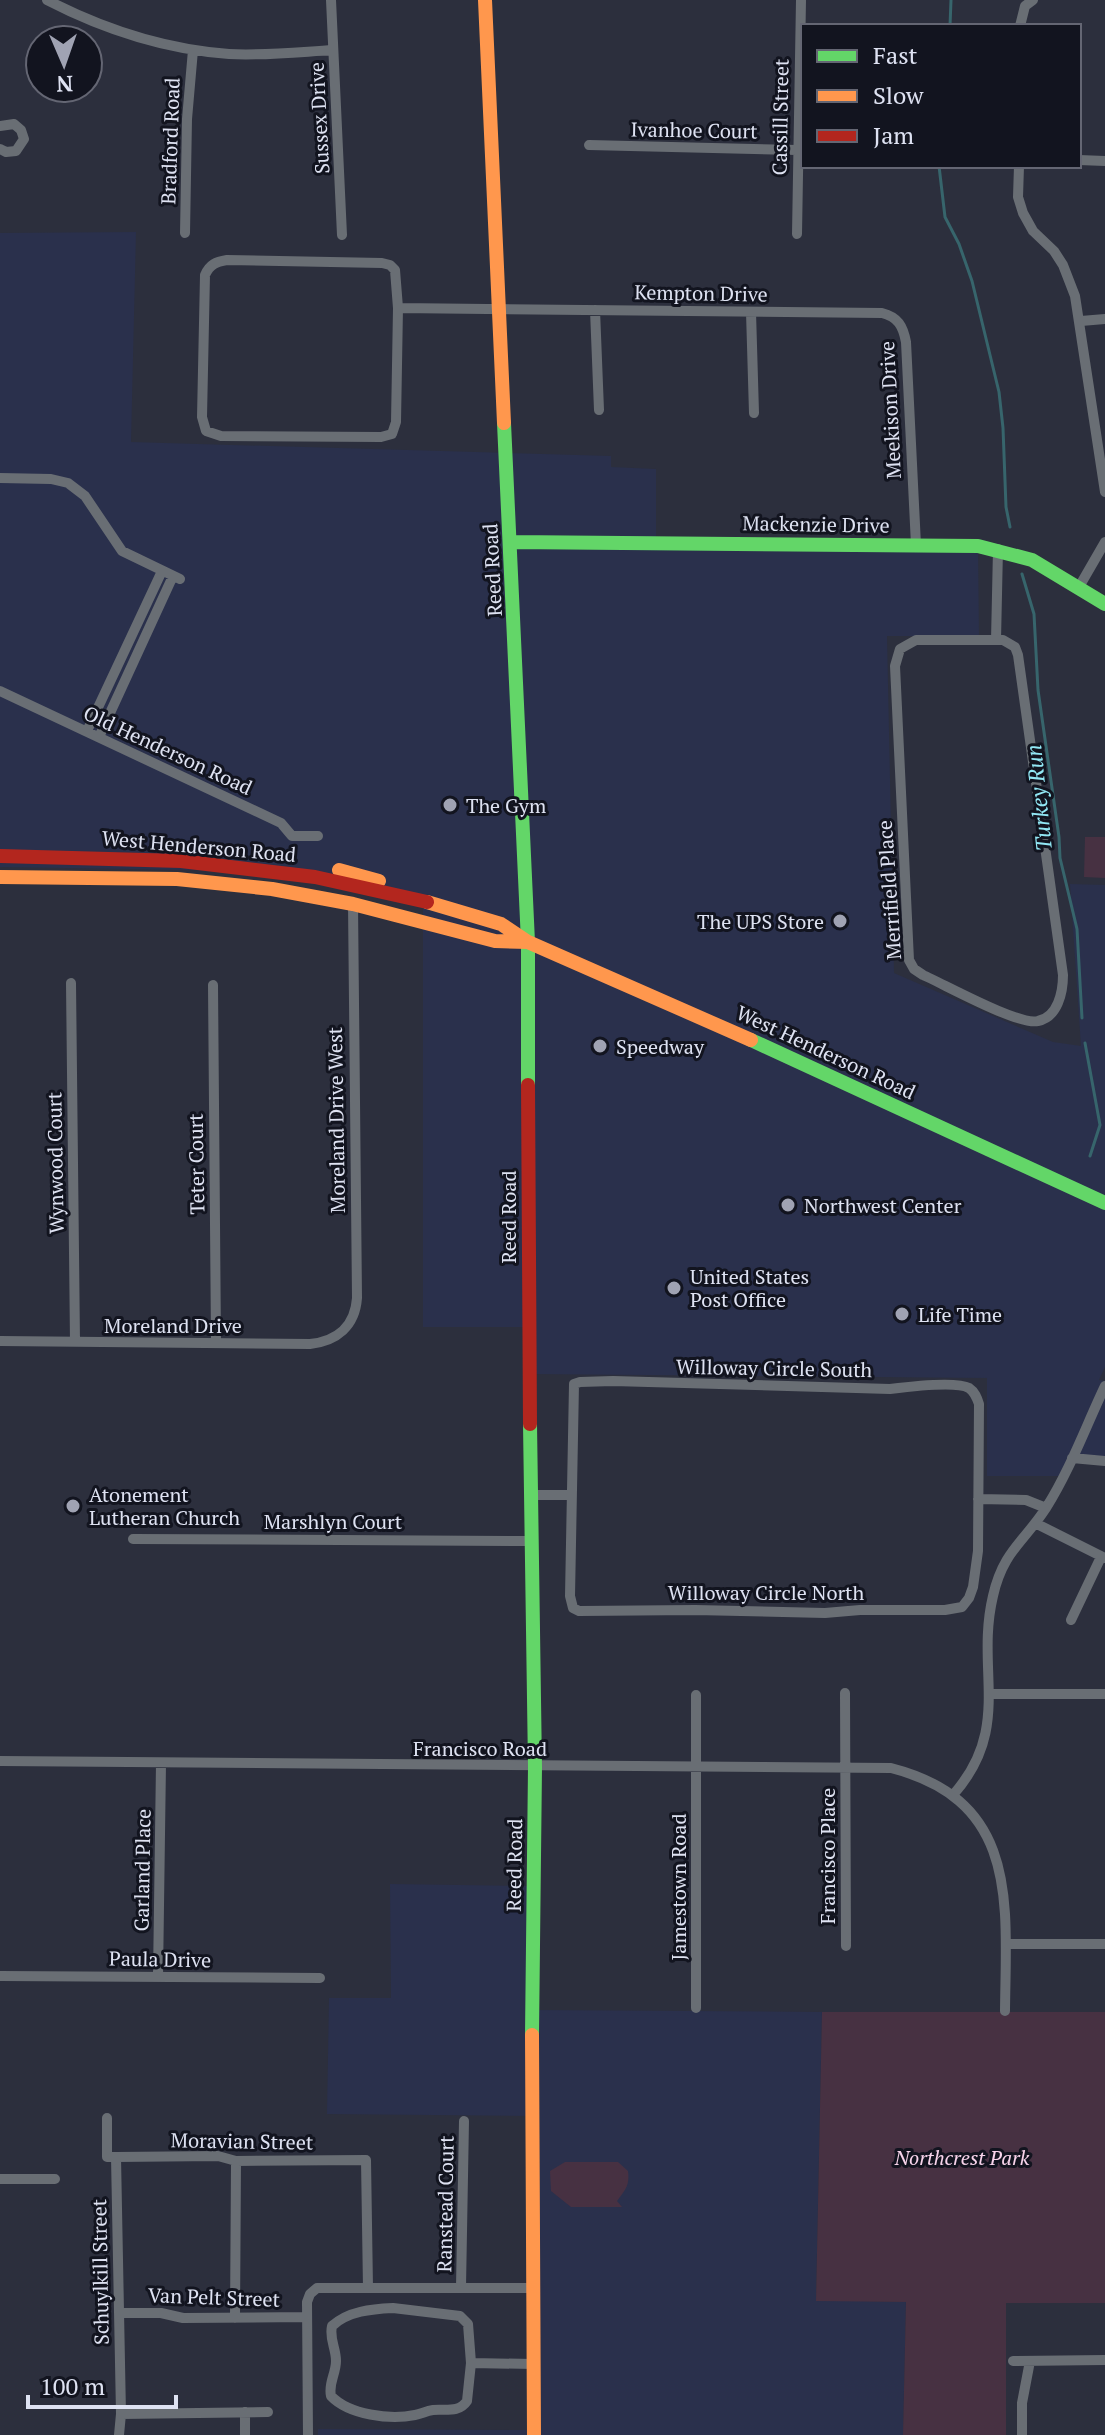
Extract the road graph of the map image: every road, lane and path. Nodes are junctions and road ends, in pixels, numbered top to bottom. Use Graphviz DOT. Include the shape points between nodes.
graph roads {
  1 [pos="47,0"];
  2 [pos="331,0"];
  3 [pos="485,0"];
  4 [pos="801,0"];
  5 [pos="1029,3"];
  6 [pos="1021,24"];
  7 [pos="193,50"];
  8 [pos="333,50"];
  9 [pos="0,126"];
  10 [pos="589,145"];
  11 [pos="0,149"];
  12 [pos="797,150"];
  13 [pos="1081,160"];
  14 [pos="1105,161"];
  15 [pos="1019,168"];
  16 [pos="185,233"];
  17 [pos="797,234"];
  18 [pos="342,235"];
  19 [pos="398,308"];
  20 [pos="499,309"];
  21 [pos="595,310"];
  22 [pos="751,312"];
  23 [pos="1105,319"];
  24 [pos="1081,321"];
  25 [pos="900,322"];
  26 [pos="599,410"];
  27 [pos="754,413"];
  28 [pos="1104,469"];
  29 [pos="0,478"];
  30 [pos="1105,492"];
  31 [pos="511,542"];
  32 [pos="1105,542"];
  33 [pos="916,545"];
  34 [pos="998,549"];
  35 [pos="162,571"];
  36 [pos="1079,587"];
  37 [pos="1105,604"];
  38 [pos="996,640"];
  39 [pos="0,691"];
  40 [pos="87,731"];
  41 [pos="99,737"];
  42 [pos="318,836"];
  43 [pos="0,856"];
  44 [pos="339,870"];
  45 [pos="0,877"];
  46 [pos="404,895"];
  47 [pos="353,904"];
  48 [pos="528,942"];
  49 [pos="71,983"];
  50 [pos="213,985"];
  51 [pos="1105,1203"];
  52 [pos="344,1331"];
  53 [pos="0,1341"];
  54 [pos="75,1342"];
  55 [pos="216,1343"];
  56 [pos="1105,1386"];
  57 [pos="1072,1458"];
  58 [pos="1105,1461"];
  59 [pos="531,1495"];
  60 [pos="571,1495"];
  61 [pos="978,1499"];
  62 [pos="1046,1508"];
  63 [pos="1035,1523"];
  64 [pos="133,1539"];
  65 [pos="532,1541"];
  66 [pos="1103,1558"];
  67 [pos="1071,1620"];
  68 [pos="845,1693"];
  69 [pos="989,1694"];
  70 [pos="1105,1694"];
  71 [pos="696,1695"];
  72 [pos="0,1761"];
  73 [pos="161,1763"];
  74 [pos="696,1766"];
  75 [pos="845,1766"];
  76 [pos="535,1767"];
  77 [pos="953,1795"];
  78 [pos="1006,1944"];
  79 [pos="1105,1944"];
  80 [pos="846,1946"];
  81 [pos="0,1976"];
  82 [pos="158,1977"];
  83 [pos="320,1978"];
  84 [pos="696,2008"];
  85 [pos="1005,2011"];
  86 [pos="107,2118"];
  87 [pos="464,2121"];
  88 [pos="116,2157"];
  89 [pos="236,2161"];
  90 [pos="0,2179"];
  91 [pos="55,2179"];
  92 [pos="461,2287"];
  93 [pos="368,2288"];
  94 [pos="532,2288"];
  95 [pos="119,2313"];
  96 [pos="307,2317"];
  97 [pos="235,2318"];
  98 [pos="1105,2360"];
  99 [pos="1013,2361"];
  100 [pos="1030,2361"];
  101 [pos="471,2363"];
  102 [pos="533,2364"];
  103 [pos="245,2412"];
  104 [pos="268,2412"];
  105 [pos="121,2414"];
  106 [pos="119,2435"];
  107 [pos="245,2435"];
  108 [pos="308,2435"];
  109 [pos="534,2435"];
  110 [pos="1022,2435"];
  1 -- 7 [label="street" via="122,34"];
  2 -- 8 [label="street, Sussex Drive"];
  3 -- 20 [label="main road, Reed Road"];
  4 -- 12 [label="street, Cassill Street"];
  5 -- 6 [label="street"];
  7 -- 8 [label="street"];
  7 -- 16 [label="street, Bradford Road"];
  8 -- 18 [label="street, Sussex Drive"];
  9 -- 11 [label="street" via="14,124 24,139 16,151"];
  10 -- 12 [label="street, Ivanhoe Court"];
  12 -- 17 [label="street, Cassill Street"];
  13 -- 14 [label="street"];
  15 -- 24 [label="street" via="1023,213 1070,278"];
  19 -- 19 [label="street" via="395,429 387,437 213,436 206,431 205,275 217,261 390,265 397,278"];
  19 -- 20 [label="street, Kempton Drive"];
  20 -- 21 [label="street, Kempton Drive"];
  20 -- 31 [label="main road, Reed Road"];
  21 -- 22 [label="street, Kempton Drive"];
  21 -- 26 [label="street"];
  22 -- 25 [label="street, Kempton Drive" via="882,313"];
  22 -- 27 [label="street"];
  23 -- 24 [label="street"];
  24 -- 28 [label="street"];
  25 -- 33 [label="street, Meekison Drive" via="906,342"];
  28 -- 30 [label="street"];
  29 -- 35 [label="street" via="68,483 85,496 117,547"];
  31 -- 33 [label="main road, Mackenzie Drive"];
  31 -- 48 [label="main road, Reed Road"];
  32 -- 36 [label="street"];
  33 -- 34 [label="main road, Mackenzie Drive"];
  34 -- 36 [label="main road, Mackenzie Drive" via="1033,559"];
  34 -- 38 [label="street"];
  35 -- 40 [label="street"];
  35 -- 41 [label="street" via="177,577"];
  36 -- 37 [label="main road, Mackenzie Drive"];
  38 -- 38 [label="street, Merrifield Place" via="1009,642 1018,655 1063,966 1058,1002 1047,1017 1034,1022 918,972 908,955 897,654 916,640"];
  39 -- 40 [label="street, Old Henderson Road"];
  40 -- 41 [label="street, Old Henderson Road"];
  41 -- 42 [label="street, Old Henderson Road" via="281,823 292,836"];
  43 -- 46 [label="main road, West Henderson Road" via="227,865"];
  44 -- 46 [label="main road" via="399,885"];
  45 -- 47 [label="main road, West Henderson Road" via="177,879"];
  46 -- 48 [label="main road, West Henderson Road" via="501,924"];
  47 -- 48 [label="main road, West Henderson Road" via="495,941"];
  47 -- 52 [label="street, Moreland Drive West" via="357,1298"];
  48 -- 51 [label="main road, West Henderson Road"];
  48 -- 59 [label="main road, Reed Road"];
  49 -- 54 [label="street, Wynwood Court"];
  50 -- 55 [label="street, Teter Court"];
  52 -- 55 [label="street, Moreland Drive" via="310,1344"];
  53 -- 54 [label="street, Moreland Drive"];
  54 -- 55 [label="street, Moreland Drive"];
  56 -- 57 [label="street"];
  57 -- 58 [label="street"];
  57 -- 62 [label="street"];
  59 -- 60 [label="street"];
  59 -- 65 [label="main road, Reed Road"];
  60 -- 61 [label="street, Willoway Circle North" via="573,1608 764,1613 962,1607 976,1571"];
  60 -- 61 [label="street, Willoway Circle South" via="574,1384 613,1381 970,1388 979,1404"];
  61 -- 62 [label="street" via="1026,1500"];
  62 -- 63 [label="street"];
  63 -- 66 [label="street"];
  63 -- 69 [label="street" via="999,1573 993,1596"];
  64 -- 65 [label="street, Marshlyn Court"];
  65 -- 76 [label="main road, Reed Road"];
  66 -- 67 [label="street"];
  68 -- 75 [label="street, Francisco Place"];
  69 -- 70 [label="street"];
  69 -- 77 [label="street" via="982,1752"];
  71 -- 74 [label="street, Jamestown Road"];
  72 -- 73 [label="street, Francisco Road"];
  73 -- 76 [label="street, Francisco Road"];
  73 -- 82 [label="street, Garland Place"];
  74 -- 75 [label="street, Francisco Road"];
  74 -- 76 [label="street, Francisco Road"];
  74 -- 84 [label="street, Jamestown Road"];
  75 -- 77 [label="street, Francisco Road" via="910,1773"];
  75 -- 80 [label="street, Francisco Place"];
  76 -- 94 [label="main road, Reed Road"];
  77 -- 78 [label="street" via="992,1846 1006,1911"];
  78 -- 79 [label="street"];
  78 -- 85 [label="street"];
  81 -- 82 [label="street, Paula Drive"];
  82 -- 83 [label="street, Paula Drive"];
  86 -- 88 [label="street, Schuylkill Street" via="107,2157"];
  87 -- 92 [label="street, Ranstead Court"];
  88 -- 89 [label="street, Moravian Street" via="218,2156"];
  88 -- 95 [label="street, Schuylkill Street"];
  89 -- 93 [label="street, Moravian Street" via="366,2160"];
  89 -- 97 [label="street"];
  90 -- 91 [label="street"];
  92 -- 93 [label="street"];
  92 -- 94 [label="street"];
  93 -- 96 [label="street" via="317,2288 307,2302"];
  94 -- 102 [label="main road, Reed Road"];
  95 -- 97 [label="street, Van Pelt Street"];
  95 -- 105 [label="street, Schuylkill Street"];
  96 -- 97 [label="street, Van Pelt Street"];
  96 -- 108 [label="street"];
  98 -- 100 [label="street"];
  99 -- 100 [label="street"];
  100 -- 110 [label="street"];
  101 -- 101 [label="street" via="467,2401 459,2409 368,2414 336,2401 329,2389 336,2361 332,2326 356,2313 393,2308 460,2316 468,2324"];
  101 -- 102 [label="street"];
  102 -- 109 [label="main road, Reed Road"];
  103 -- 104 [label="street"];
  103 -- 105 [label="street"];
  103 -- 107 [label="street"];
  105 -- 106 [label="street, Schuylkill Street"];
}
